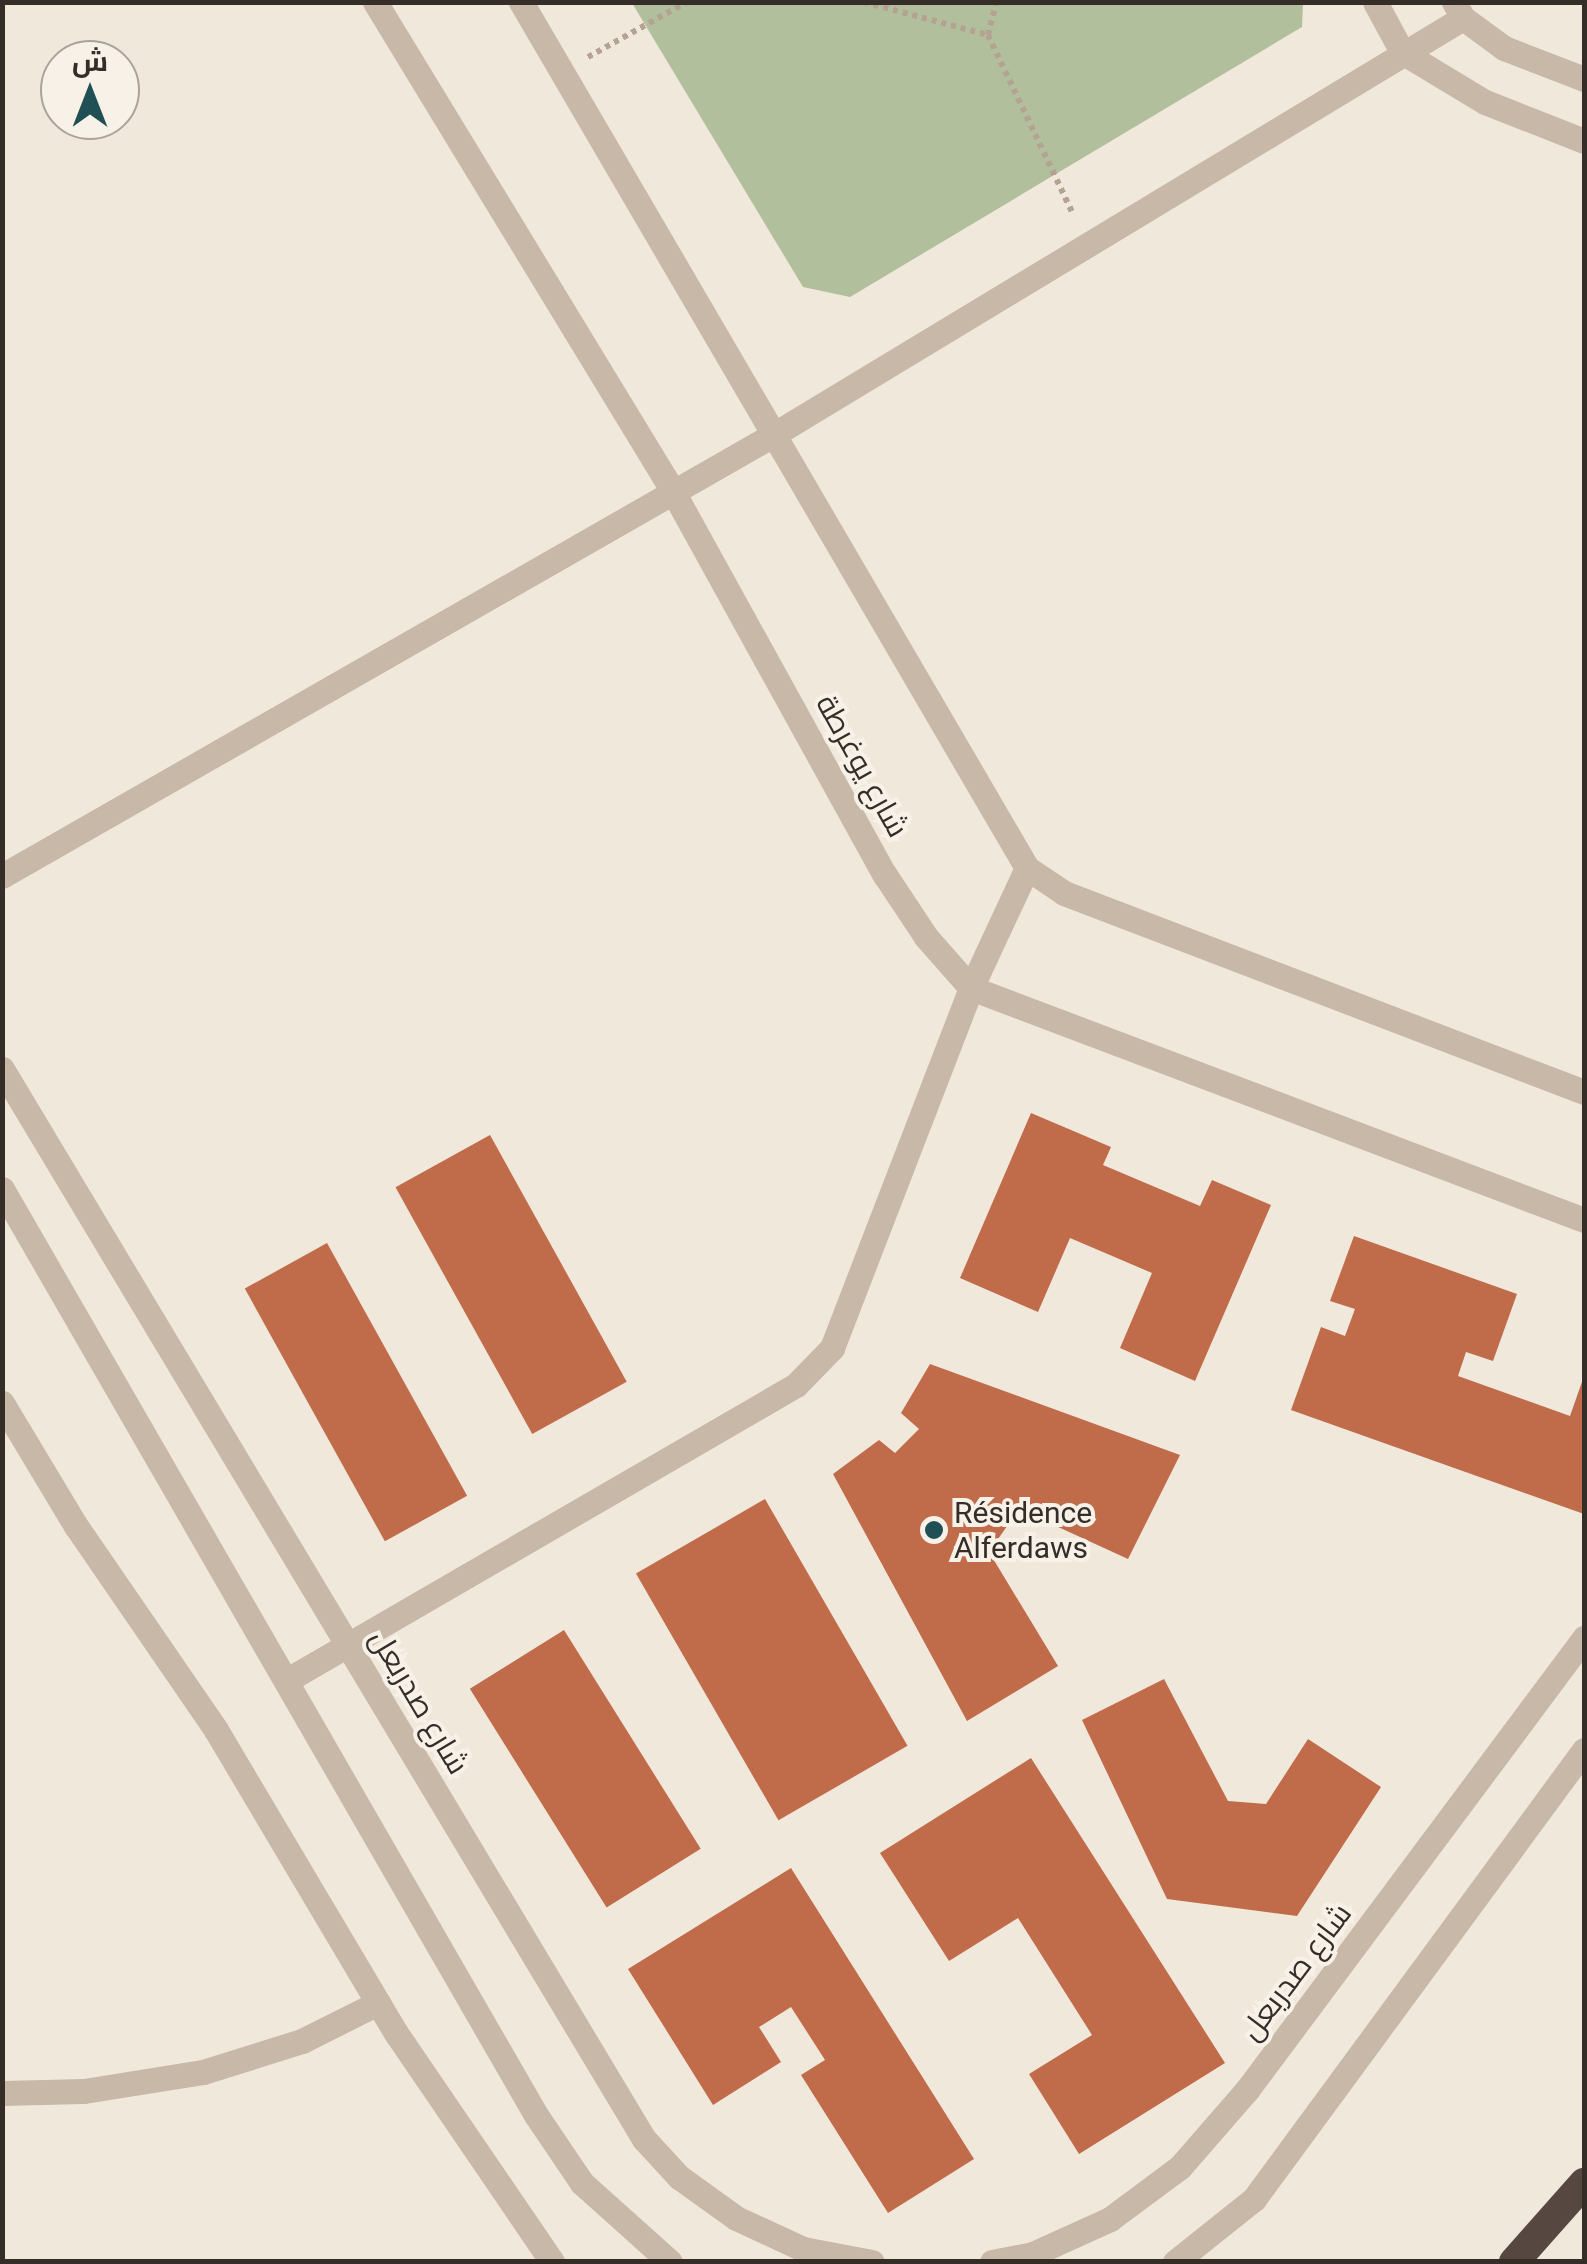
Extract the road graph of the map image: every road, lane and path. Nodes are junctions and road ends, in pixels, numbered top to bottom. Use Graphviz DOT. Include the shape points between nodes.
graph roads {
  1 [pos="375,2"];
  2 [pos="521,2"];
  3 [pos="688,2"];
  4 [pos="864,2"];
  5 [pos="996,2"];
  6 [pos="1375,2"];
  7 [pos="1459,10"];
  8 [pos="988,35"];
  9 [pos="1402,52"];
  10 [pos="564,71"];
  11 [pos="1584,79"];
  12 [pos="1584,141"];
  13 [pos="1086,244"];
  14 [pos="773,435"];
  15 [pos="671,488"];
  16 [pos="1027,868"];
  17 [pos="2,876"];
  18 [pos="971,988"];
  19 [pos="2,1069"];
  20 [pos="1584,1092"];
  21 [pos="2,1189"];
  22 [pos="1584,1220"];
  23 [pos="2,1404"];
  24 [pos="1584,1638"];
  25 [pos="346,1646"];
  26 [pos="289,1679"];
  27 [pos="1584,1750"];
  28 [pos="378,2003"];
  29 [pos="2,2093"];
  30 [pos="1584,2183"];
  31 [pos="552,2262"];
  32 [pos="670,2262"];
  33 [pos="872,2262"];
  34 [pos="992,2262"];
  35 [pos="1175,2262"];
  36 [pos="1514,2262"];
  1 -- 15 [label="street, شارع يوغرطة"];
  2 -- 10 [label="street"];
  3 -- 10 [label="path"];
  4 -- 8 [label="path"];
  5 -- 8 [label="path"];
  6 -- 9 [label="street"];
  7 -- 9 [label="street"];
  7 -- 11 [label="street" via="1504,48"];
  8 -- 13 [label="path"];
  9 -- 12 [label="street" via="1486,102"];
  9 -- 13 [label="street"];
  10 -- 14 [label="street"];
  13 -- 14 [label="street"];
  14 -- 15 [label="street"];
  14 -- 16 [label="street"];
  15 -- 17 [label="street"];
  15 -- 18 [label="street, شارع يوغرطة" via="885,875"];
  16 -- 18 [label="street"];
  16 -- 20 [label="street" via="1064,893"];
  18 -- 22 [label="street, شارع يوغرطة"];
  18 -- 25 [label="street" via="832,1348 796,1385"];
  19 -- 25 [label="street, شارع صدربعل"];
  21 -- 26 [label="street"];
  23 -- 28 [label="street" via="76,1526 216,1730"];
  24 -- 34 [label="street, شارع صدربعل" via="1247,2090 1180,2167 1110,2219 1033,2254"];
  25 -- 26 [label="street"];
  25 -- 33 [label="street, شارع صدربعل" via="644,2138 679,2177 736,2218 804,2250"];
  26 -- 32 [label="street" via="545,2128 582,2183"];
  27 -- 35 [label="street" via="1254,2199"];
  28 -- 29 [label="street" via="302,2042 203,2072 84,2091"];
  28 -- 31 [label="street"];
  30 -- 36 [label="highway"];
}
